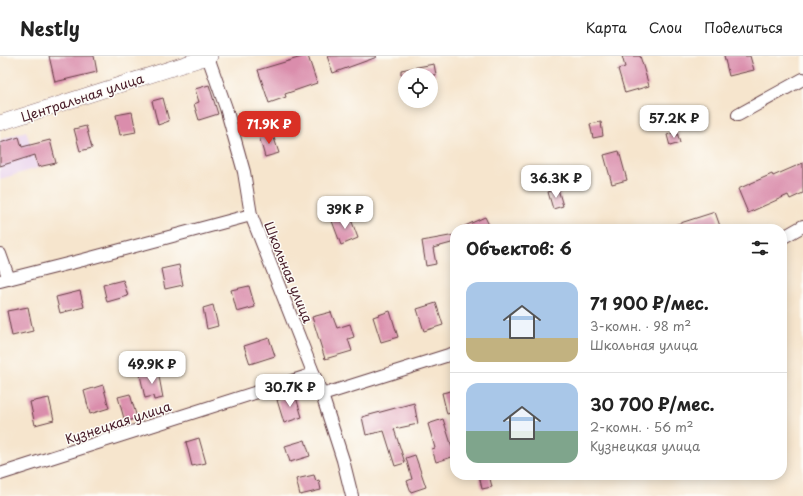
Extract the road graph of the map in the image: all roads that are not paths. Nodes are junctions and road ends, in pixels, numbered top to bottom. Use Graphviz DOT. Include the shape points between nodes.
graph roads {
  1 [pos="209,56"];
  2 [pos="803,79"];
  3 [pos="738,115"];
  4 [pos="0,123"];
  5 [pos="250,215"];
  6 [pos="803,226"];
  7 [pos="787,235"];
  8 [pos="0,254"];
  9 [pos="4,280"];
  10 [pos="450,355"];
  11 [pos="314,374"];
  12 [pos="322,395"];
  13 [pos="0,474"];
  14 [pos="352,496"];
  1 -- 4 [label="street, Центральная улица"];
  1 -- 5 [label="street, Школьная улица" via="244,172"];
  2 -- 3 [label="street"];
  5 -- 9 [label="street"];
  5 -- 11 [label="street, Школьная улица"];
  6 -- 7 [label="street"];
  8 -- 9 [label="street"];
  10 -- 12 [label="street"];
  11 -- 12 [label="street, Школьная улица"];
  11 -- 13 [label="street, Кузнецкая улица"];
  12 -- 14 [label="street, Школьная улица"];
}
